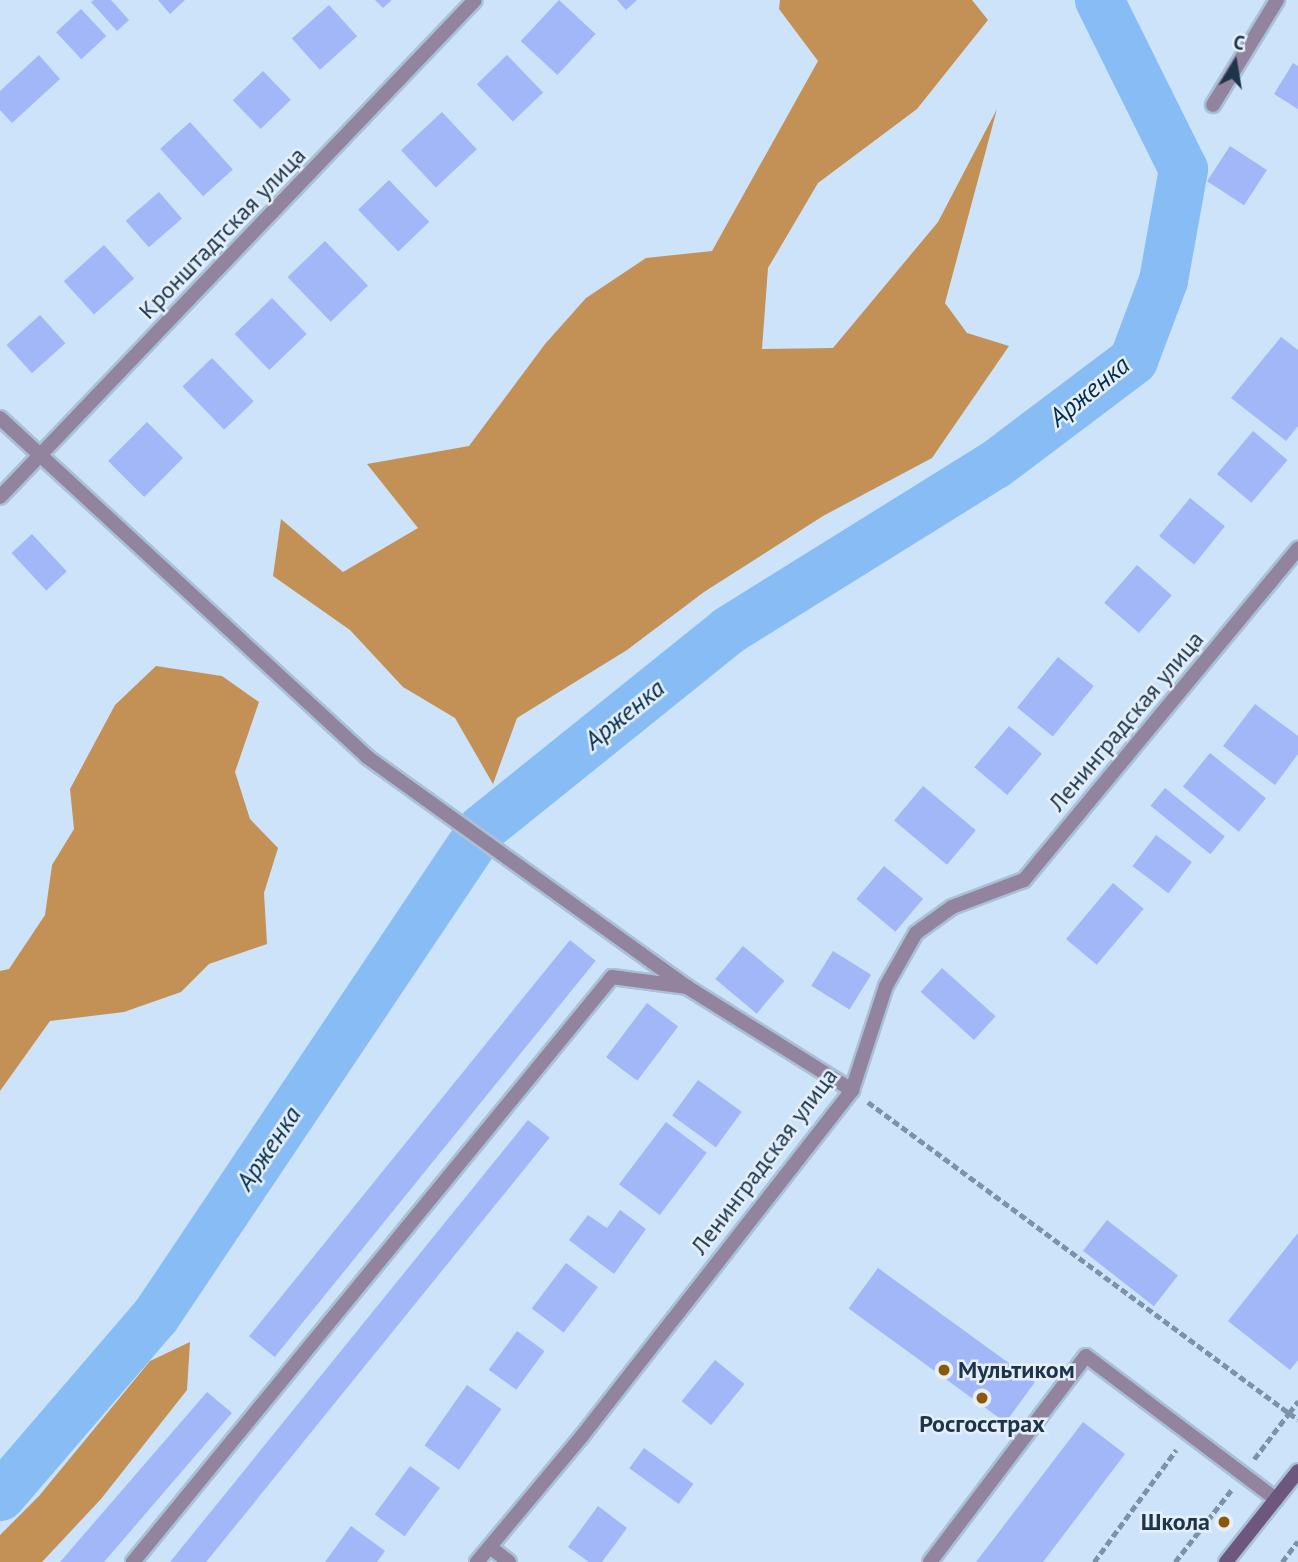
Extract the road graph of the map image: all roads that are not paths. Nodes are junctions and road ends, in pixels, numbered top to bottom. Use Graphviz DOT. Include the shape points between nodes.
graph roads {
  1 [pos="475,0"];
  2 [pos="1277,0"];
  3 [pos="1213,105"];
  4 [pos="0,418"];
  5 [pos="42,454"];
  6 [pos="0,497"];
  7 [pos="1298,549"];
  8 [pos="687,986"];
  9 [pos="852,1090"];
  10 [pos="1298,1471"];
  11 [pos="1276,1499"];
  12 [pos="490,1547"];
  13 [pos="132,1562"];
  14 [pos="477,1562"];
  15 [pos="509,1562"];
  16 [pos="930,1562"];
  17 [pos="1226,1562"];
  1 -- 5 [label="street, Кронштадтская улица"];
  2 -- 3 [label="street"];
  4 -- 5 [label="street"];
  5 -- 6 [label="street, Кронштадтская улица"];
  5 -- 8 [label="street" via="367,757"];
  7 -- 9 [label="street, Ленинградская улица" via="1024,880 952,907 916,933 886,986"];
  8 -- 9 [label="street"];
  8 -- 13 [label="street" via="612,977"];
  9 -- 12 [label="street, Ленинградская улица"];
  10 -- 11 [label="main road"];
  11 -- 16 [label="street" via="1086,1356"];
  11 -- 17 [label="main road"];
  12 -- 14 [label="street, Ленинградская улица"];
  12 -- 15 [label="street"];
}
